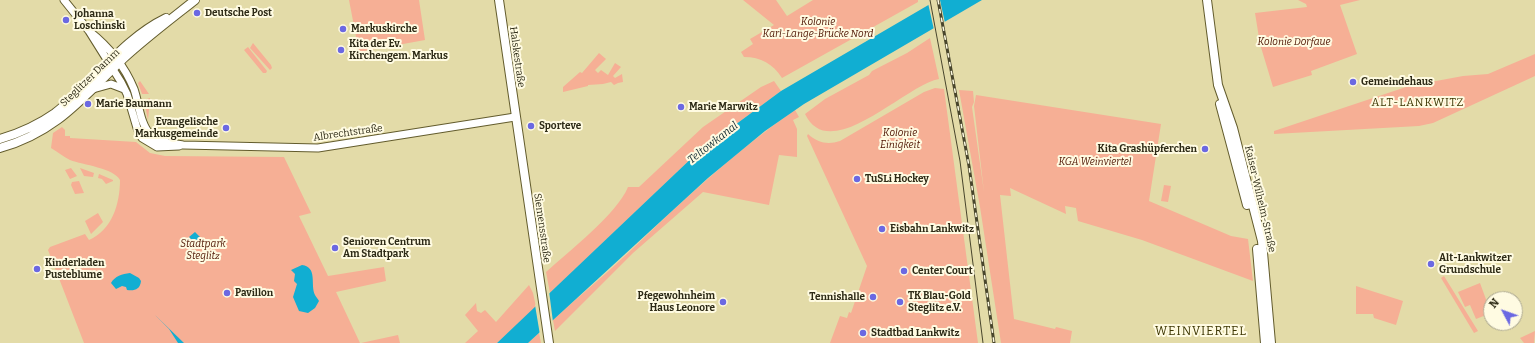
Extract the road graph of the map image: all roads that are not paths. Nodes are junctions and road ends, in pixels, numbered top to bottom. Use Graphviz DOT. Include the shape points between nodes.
graph roads {
  1 [pos="64,0"];
  2 [pos="195,0"];
  3 [pos="499,0"];
  4 [pos="1207,0"];
  5 [pos="113,63"];
  6 [pos="1218,85"];
  7 [pos="125,90"];
  8 [pos="91,91"];
  9 [pos="515,116"];
  10 [pos="1,139"];
  11 [pos="183,145"];
  12 [pos="3,147"];
  13 [pos="548,342"];
  14 [pos="1265,343"];
  15 [pos="1271,343"];
  1 -- 5 [label="street"];
  2 -- 5 [label="main road, Steglitzer Damm" via="181,11 145,30"];
  3 -- 9 [label="main road, Halskestraße"];
  4 -- 6 [label="main road, Kaiser-Wilhelm-Straße"];
  5 -- 7 [label="street"];
  5 -- 8 [label="main road, Steglitzer Damm"];
  5 -- 10 [label="main road, Steglitzer Damm" via="54,113 25,130"];
  5 -- 11 [label="street" via="134,90 147,132 156,139"];
  6 -- 14 [label="main road, Kaiser-Wilhelm-Straße" via="1218,97 1256,242"];
  6 -- 15 [label="main road, Kaiser-Wilhelm-Straße" via="1233,128 1262,241"];
  7 -- 8 [label="street" via="109,84"];
  7 -- 11 [label="street" via="142,138 157,147"];
  8 -- 12 [label="main road, Steglitzer Damm" via="49,127 32,137"];
  9 -- 11 [label="street, Albrechtstraße" via="318,148"];
  9 -- 13 [label="main road, Siemensstraße"];
}
